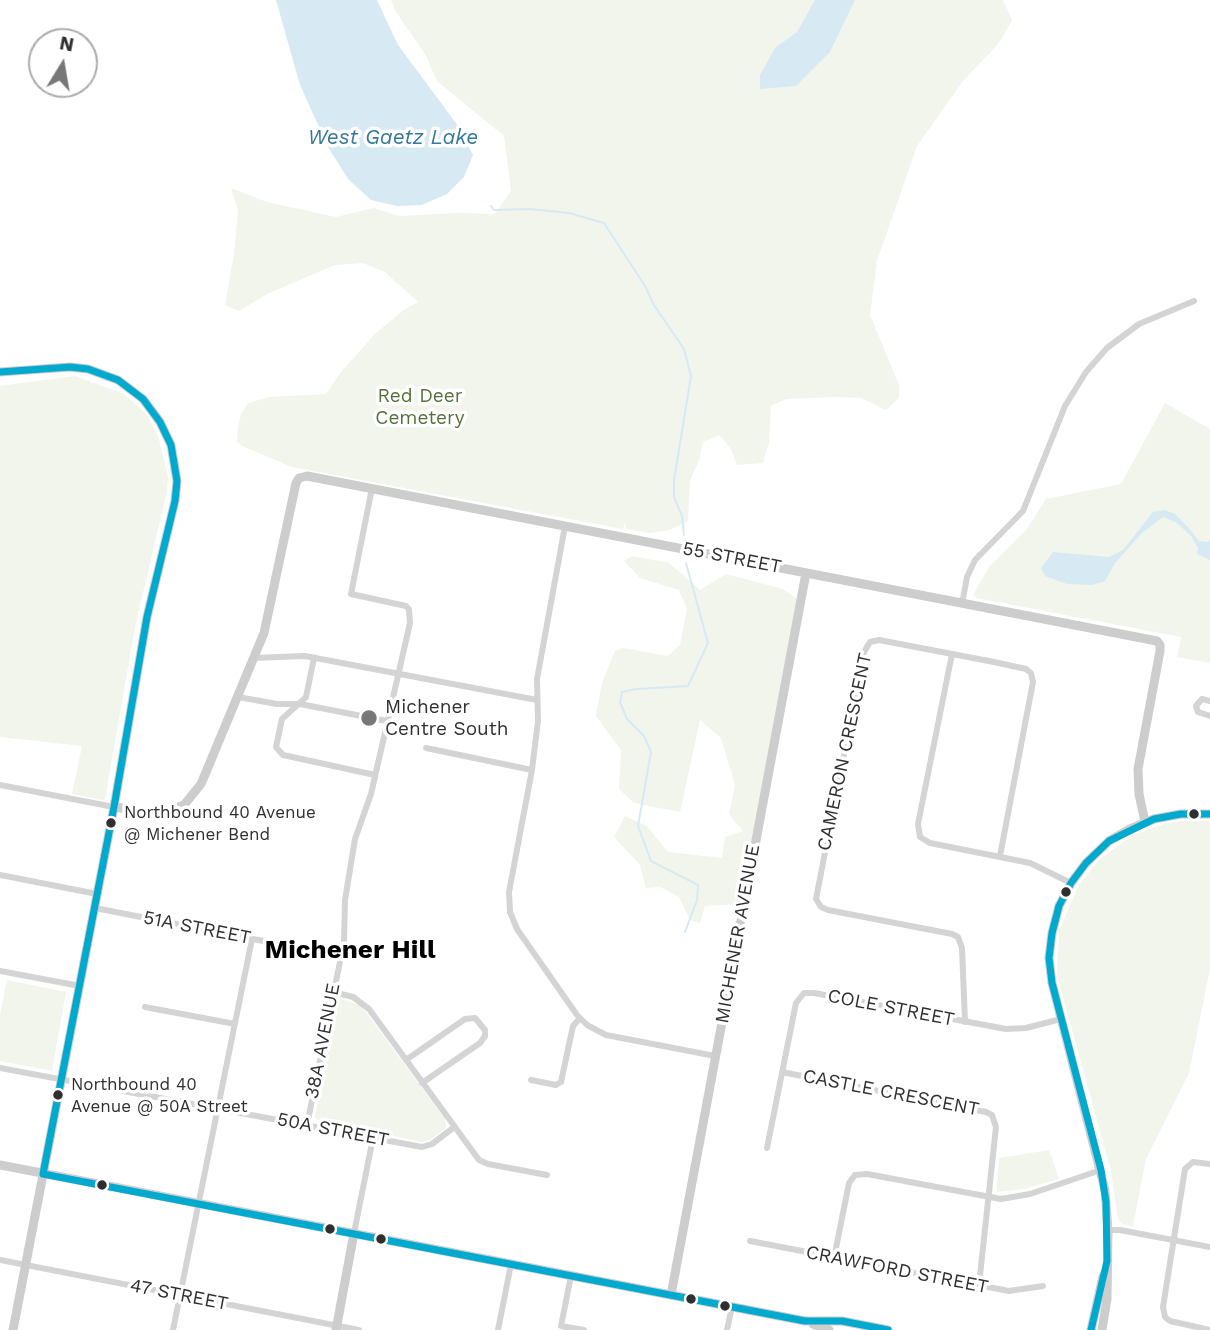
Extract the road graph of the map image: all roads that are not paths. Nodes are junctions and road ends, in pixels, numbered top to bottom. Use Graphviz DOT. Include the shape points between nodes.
graph roads {
  1 [pos="1194,301"];
  2 [pos="0,372"];
  3 [pos="372,488"];
  4 [pos="565,526"];
  5 [pos="806,573"];
  6 [pos="962,604"];
  7 [pos="952,654"];
  8 [pos="314,658"];
  9 [pos="254,659"];
  10 [pos="398,674"];
  11 [pos="238,696"];
  12 [pos="537,700"];
  13 [pos="1210,701"];
  14 [pos="300,704"];
  15 [pos="1210,716"];
  16 [pos="387,721"];
  17 [pos="426,748"];
  18 [pos="532,770"];
  19 [pos="375,775"];
  20 [pos="0,785"];
  21 [pos="114,807"];
  22 [pos="1210,814"];
  23 [pos="1145,822"];
  24 [pos="1000,856"];
  25 [pos="0,875"];
  26 [pos="1070,883"];
  27 [pos="97,894"];
  28 [pos="95,908"];
  29 [pos="252,939"];
  30 [pos="340,956"];
  31 [pos="0,971"];
  32 [pos="80,986"];
  33 [pos="333,992"];
  34 [pos="145,1007"];
  35 [pos="580,1018"];
  36 [pos="1061,1019"];
  37 [pos="965,1022"];
  38 [pos="235,1024"];
  39 [pos="715,1056"];
  40 [pos="406,1060"];
  41 [pos="0,1068"];
  42 [pos="782,1072"];
  43 [pos="62,1079"];
  44 [pos="531,1080"];
  45 [pos="422,1083"];
  46 [pos="218,1109"];
  47 [pos="307,1125"];
  48 [pos="453,1128"];
  49 [pos="373,1138"];
  50 [pos="767,1148"];
  51 [pos="1210,1164"];
  52 [pos="0,1165"];
  53 [pos="1101,1170"];
  54 [pos="43,1174"];
  55 [pos="547,1175"];
  56 [pos="989,1198"];
  57 [pos="198,1203"];
  58 [pos="1108,1230"];
  59 [pos="354,1233"];
  60 [pos="1174,1240"];
  61 [pos="750,1241"];
  62 [pos="1210,1247"];
  63 [pos="834,1258"];
  64 [pos="0,1260"];
  65 [pos="1107,1261"];
  66 [pos="510,1264"];
  67 [pos="26,1265"];
  68 [pos="571,1276"];
  69 [pos="979,1285"];
  70 [pos="1044,1286"];
  71 [pos="180,1295"];
  72 [pos="671,1295"];
  73 [pos="732,1307"];
  74 [pos="804,1321"];
  75 [pos="336,1328"];
  76 [pos="13,1330"];
  77 [pos="173,1330"];
  78 [pos="359,1330"];
  79 [pos="498,1330"];
  80 [pos="584,1330"];
  81 [pos="727,1330"];
  82 [pos="830,1330"];
  83 [pos="888,1330"];
  84 [pos="1091,1330"];
  85 [pos="1102,1330"];
  86 [pos="1210,1330"];
  1 -- 6 [label="street" via="1139,324 1107,348 1086,372 1065,406 1023,511 975,559"];
  2 -- 21 [label="street" via="70,367 118,380 143,399 171,445 175,501 147,617"];
  3 -- 4 [label="street, 55 STREET"];
  3 -- 9 [label="street, 55 STREET" via="307,476 296,483 265,630"];
  3 -- 10 [label="street, 38A AVENUE" via="352,594 409,609"];
  4 -- 5 [label="street, 55 STREET"];
  4 -- 12 [label="street"];
  5 -- 6 [label="street, 55 STREET"];
  5 -- 39 [label="street, MICHENER AVENUE"];
  6 -- 23 [label="street, 55 STREET" via="1160,645 1138,769"];
  7 -- 24 [label="street, CAMERON CRESCENT" via="1026,668 1033,676"];
  7 -- 24 [label="street" via="918,834 930,843"];
  7 -- 37 [label="street, CAMERON CRESCENT" via="879,640 865,648 816,895 818,904 828,910 958,937"];
  8 -- 9 [label="street"];
  8 -- 10 [label="street"];
  8 -- 14 [label="street" via="307,695"];
  9 -- 11 [label="street"];
  10 -- 12 [label="street"];
  10 -- 16 [label="street, 38A AVENUE"];
  11 -- 14 [label="street"];
  11 -- 21 [label="street" via="206,775 189,800 159,812"];
  12 -- 18 [label="street"];
  13 -- 15 [label="street" via="1202,699 1196,706 1198,712"];
  14 -- 16 [label="street"];
  14 -- 19 [label="street" via="281,723 276,747 283,755"];
  16 -- 19 [label="street, 38A AVENUE"];
  17 -- 18 [label="street"];
  18 -- 35 [label="street" via="509,892 512,919"];
  19 -- 30 [label="street, 38A AVENUE" via="355,839"];
  20 -- 21 [label="street"];
  21 -- 27 [label="street"];
  22 -- 23 [label="street" via="1173,815"];
  23 -- 26 [label="street" via="1109,841"];
  24 -- 26 [label="street" via="1038,866"];
  25 -- 27 [label="street"];
  26 -- 36 [label="street" via="1055,919 1049,958"];
  27 -- 28 [label="street"];
  28 -- 29 [label="street, 51A STREET"];
  28 -- 32 [label="street"];
  29 -- 30 [label="street, 51A STREET"];
  29 -- 38 [label="street"];
  30 -- 33 [label="street, 38A AVENUE"];
  31 -- 32 [label="street"];
  32 -- 43 [label="street"];
  33 -- 40 [label="street" via="365,1004"];
  33 -- 47 [label="street, 38A AVENUE"];
  34 -- 38 [label="street"];
  35 -- 39 [label="street" via="606,1035"];
  35 -- 44 [label="street" via="573,1026 560,1084"];
  36 -- 37 [label="street, COLE STREET" via="1016,1029"];
  36 -- 53 [label="street"];
  37 -- 42 [label="street, COLE STREET" via="804,993 796,1003"];
  38 -- 46 [label="street"];
  39 -- 72 [label="street, MICHENER AVENUE"];
  40 -- 45 [label="street"];
  40 -- 45 [label="street" via="465,1019 478,1020 486,1033 482,1041"];
  41 -- 43 [label="street, 50A STREET"];
  42 -- 50 [label="street, CASTLE CRESCENT"];
  42 -- 56 [label="street, CASTLE CRESCENT" via="989,1113 996,1126"];
  43 -- 46 [label="street, 50A STREET"];
  43 -- 54 [label="street"];
  45 -- 48 [label="street"];
  46 -- 47 [label="street, 50A STREET"];
  46 -- 57 [label="street"];
  47 -- 49 [label="street, 50A STREET"];
  48 -- 49 [label="street, 50A STREET" via="422,1147"];
  48 -- 55 [label="street" via="479,1160"];
  49 -- 59 [label="street"];
  51 -- 60 [label="street" via="1193,1162 1185,1169"];
  52 -- 54 [label="street"];
  53 -- 56 [label="street" via="1024,1196"];
  53 -- 58 [label="street"];
  54 -- 57 [label="street"];
  54 -- 67 [label="street"];
  56 -- 63 [label="street" via="855,1175 849,1183"];
  56 -- 69 [label="street"];
  57 -- 59 [label="street"];
  57 -- 71 [label="street"];
  58 -- 60 [label="street"];
  58 -- 65 [label="street"];
  59 -- 66 [label="street"];
  59 -- 75 [label="street"];
  60 -- 62 [label="street"];
  60 -- 86 [label="street" via="1165,1317"];
  61 -- 63 [label="street, CRAWFORD STREET"];
  63 -- 69 [label="street, CRAWFORD STREET"];
  64 -- 67 [label="street, 47 STREET"];
  65 -- 84 [label="street"];
  65 -- 85 [label="street"];
  66 -- 68 [label="street"];
  66 -- 79 [label="street"];
  67 -- 71 [label="street, 47 STREET"];
  67 -- 76 [label="street"];
  68 -- 72 [label="street"];
  68 -- 80 [label="street" via="561,1326"];
  69 -- 70 [label="street, CRAWFORD STREET" via="1009,1291"];
  71 -- 75 [label="street, 47 STREET"];
  71 -- 77 [label="street"];
  72 -- 73 [label="street"];
  73 -- 74 [label="street"];
  73 -- 81 [label="street"];
  74 -- 82 [label="street"];
  74 -- 83 [label="street" via="842,1321"];
  75 -- 78 [label="street, 47 STREET"];
}
